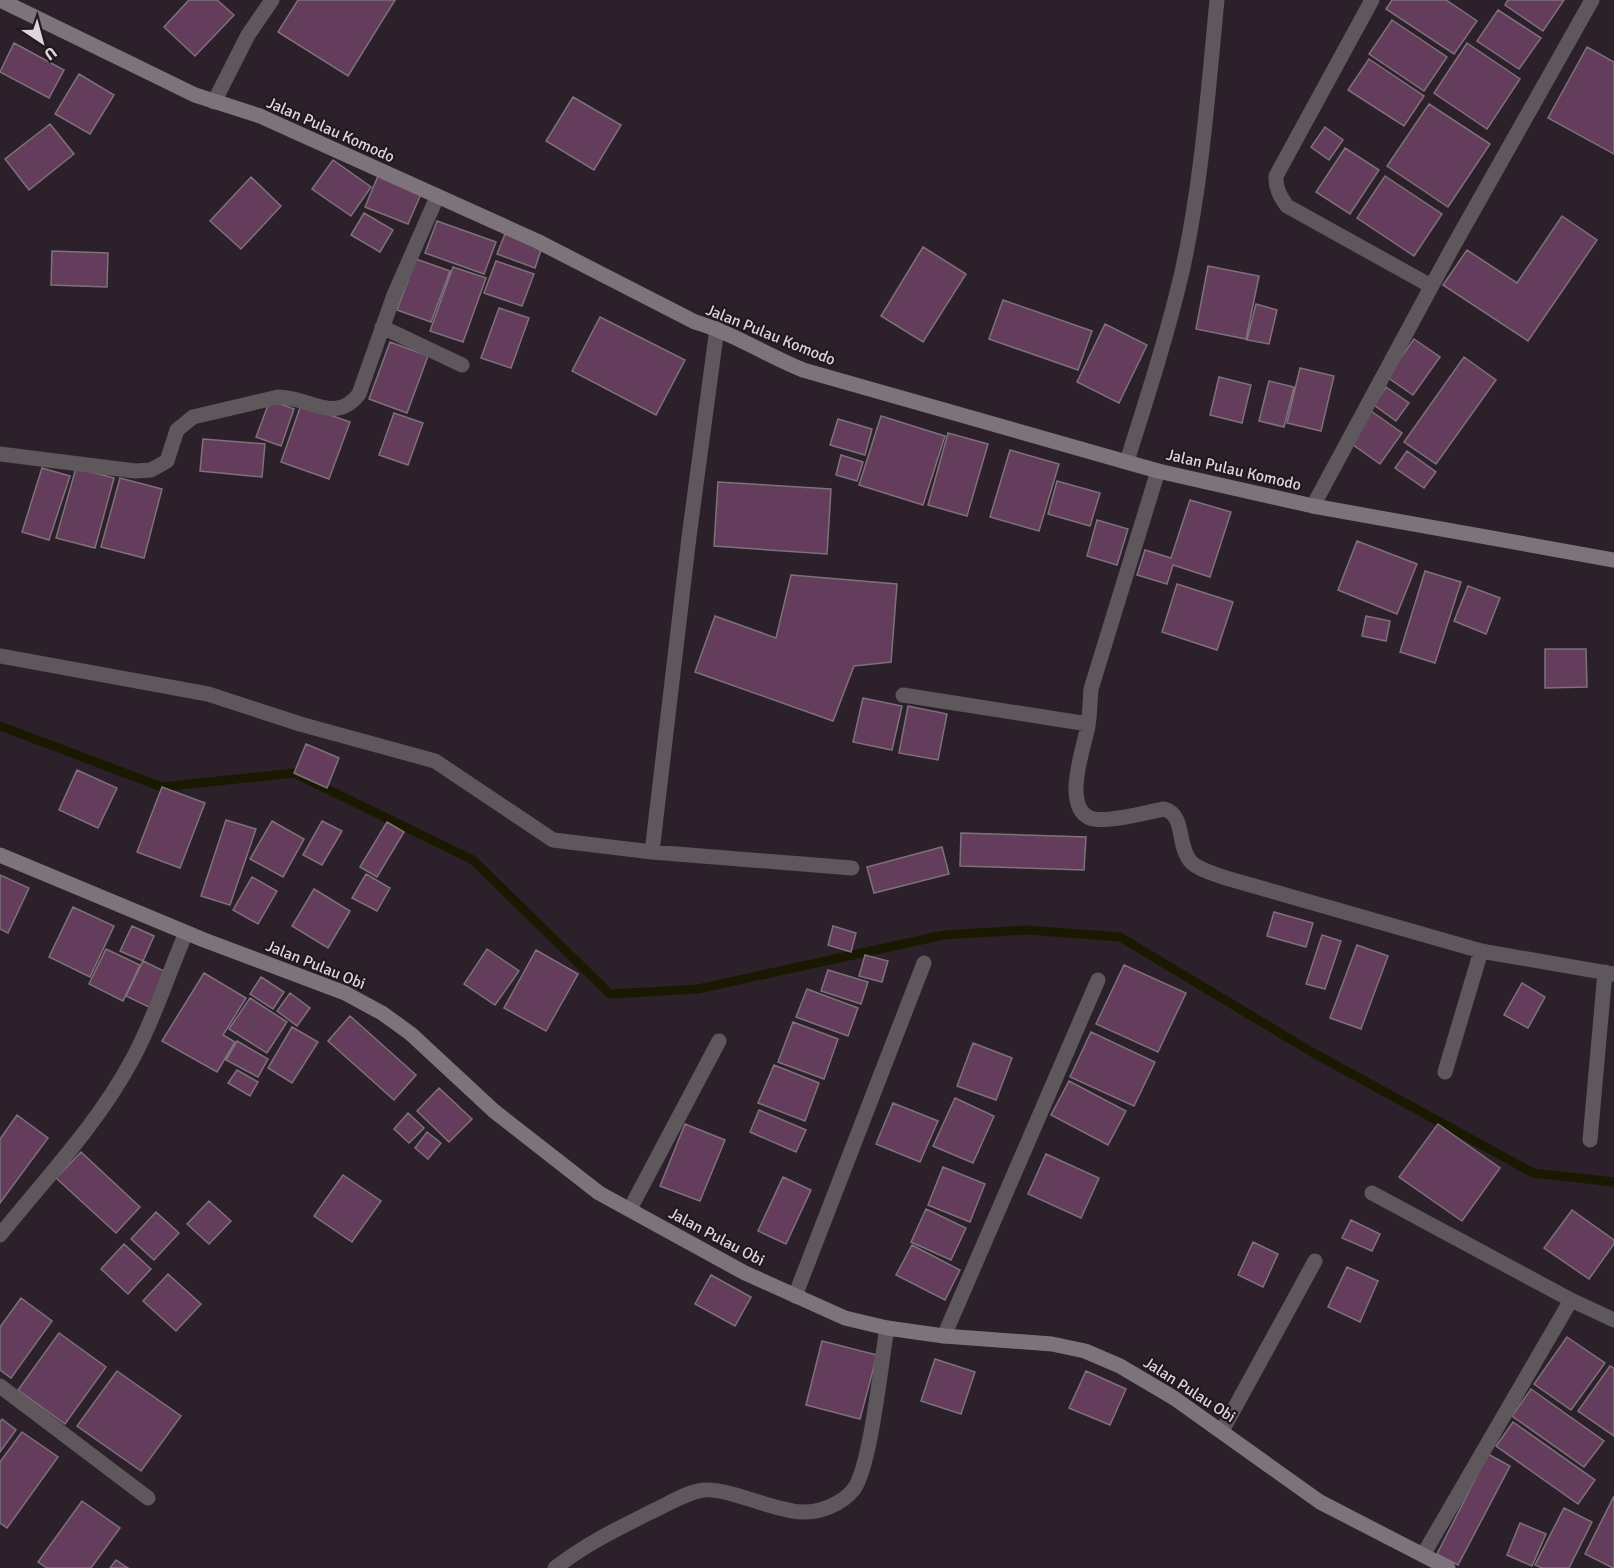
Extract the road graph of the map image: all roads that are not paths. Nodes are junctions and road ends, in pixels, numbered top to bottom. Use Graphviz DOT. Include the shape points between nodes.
graph roads {
  1 [pos="0,0"];
  2 [pos="272,0"];
  3 [pos="1217,0"];
  4 [pos="1372,0"];
  5 [pos="1592,0"];
  6 [pos="214,102"];
  7 [pos="437,197"];
  8 [pos="1431,286"];
  9 [pos="382,327"];
  10 [pos="717,328"];
  11 [pos="462,365"];
  12 [pos="0,454"];
  13 [pos="1127,460"];
  14 [pos="1158,471"];
  15 [pos="1313,506"];
  16 [pos="1614,560"];
  17 [pos="0,656"];
  18 [pos="903,695"];
  19 [pos="1088,724"];
  20 [pos="652,852"];
  21 [pos="0,855"];
  22 [pos="852,868"];
  23 [pos="186,933"];
  24 [pos="1481,951"];
  25 [pos="924,963"];
  26 [pos="1609,973"];
  27 [pos="1098,980"];
  28 [pos="719,1041"];
  29 [pos="1445,1072"];
  30 [pos="1590,1140"];
  31 [pos="1372,1193"];
  32 [pos="630,1209"];
  33 [pos="0,1235"];
  34 [pos="1315,1261"];
  35 [pos="795,1296"];
  36 [pos="1571,1300"];
  37 [pos="1614,1320"];
  38 [pos="887,1328"];
  39 [pos="944,1336"];
  40 [pos="0,1386"];
  41 [pos="1222,1431"];
  42 [pos="148,1498"];
  43 [pos="1424,1555"];
  44 [pos="555,1568"];
  45 [pos="1448,1568"];
  1 -- 6 [label="street, Jalan Pulau Komodo"];
  2 -- 6 [label="street" via="248,35"];
  3 -- 13 [label="street" via="1202,158 1182,272"];
  4 -- 8 [label="street" via="1275,183 1287,206"];
  5 -- 8 [label="street"];
  6 -- 7 [label="street, Jalan Pulau Komodo" via="260,116"];
  7 -- 9 [label="street"];
  7 -- 10 [label="street, Jalan Pulau Komodo" via="537,242 695,322"];
  8 -- 15 [label="street"];
  9 -- 11 [label="street"];
  9 -- 12 [label="street" via="359,394 343,409 332,410 279,396 193,417 177,430 167,461 151,470"];
  10 -- 13 [label="street, Jalan Pulau Komodo" via="803,370"];
  10 -- 20 [label="street"];
  13 -- 14 [label="street, Jalan Pulau Komodo"];
  14 -- 15 [label="street, Jalan Pulau Komodo"];
  14 -- 19 [label="street" via="1091,688"];
  15 -- 16 [label="street, Jalan Pulau Komodo"];
  17 -- 20 [label="street" via="208,694 435,761 553,840"];
  18 -- 19 [label="street"];
  19 -- 24 [label="street" via="1076,792 1077,803 1090,818 1164,809 1173,812 1178,819 1182,848 1192,863 1204,870"];
  20 -- 22 [label="street"];
  21 -- 23 [label="street, Jalan Pulau Obi"];
  23 -- 32 [label="street, Jalan Pulau Obi" via="345,993 382,1013 411,1034 517,1130 599,1192"];
  23 -- 33 [label="street" via="133,1058 113,1092 88,1129"];
  24 -- 26 [label="street"];
  24 -- 29 [label="street"];
  25 -- 35 [label="street"];
  26 -- 30 [label="street"];
  27 -- 39 [label="street"];
  28 -- 32 [label="street"];
  31 -- 36 [label="street"];
  32 -- 35 [label="street, Jalan Pulau Obi"];
  34 -- 41 [label="street"];
  35 -- 38 [label="street, Jalan Pulau Obi" via="845,1318"];
  36 -- 37 [label="street"];
  36 -- 43 [label="street"];
  38 -- 39 [label="street, Jalan Pulau Obi"];
  38 -- 44 [label="street" via="864,1464 854,1488 843,1500 803,1512 760,1505 717,1490 696,1491 590,1542"];
  39 -- 41 [label="street, Jalan Pulau Obi" via="1024,1340 1085,1351 1148,1380"];
  40 -- 42 [label="street"];
  41 -- 43 [label="street, Jalan Pulau Obi" via="1320,1502"];
  43 -- 45 [label="street, Jalan Pulau Obi"];
}
